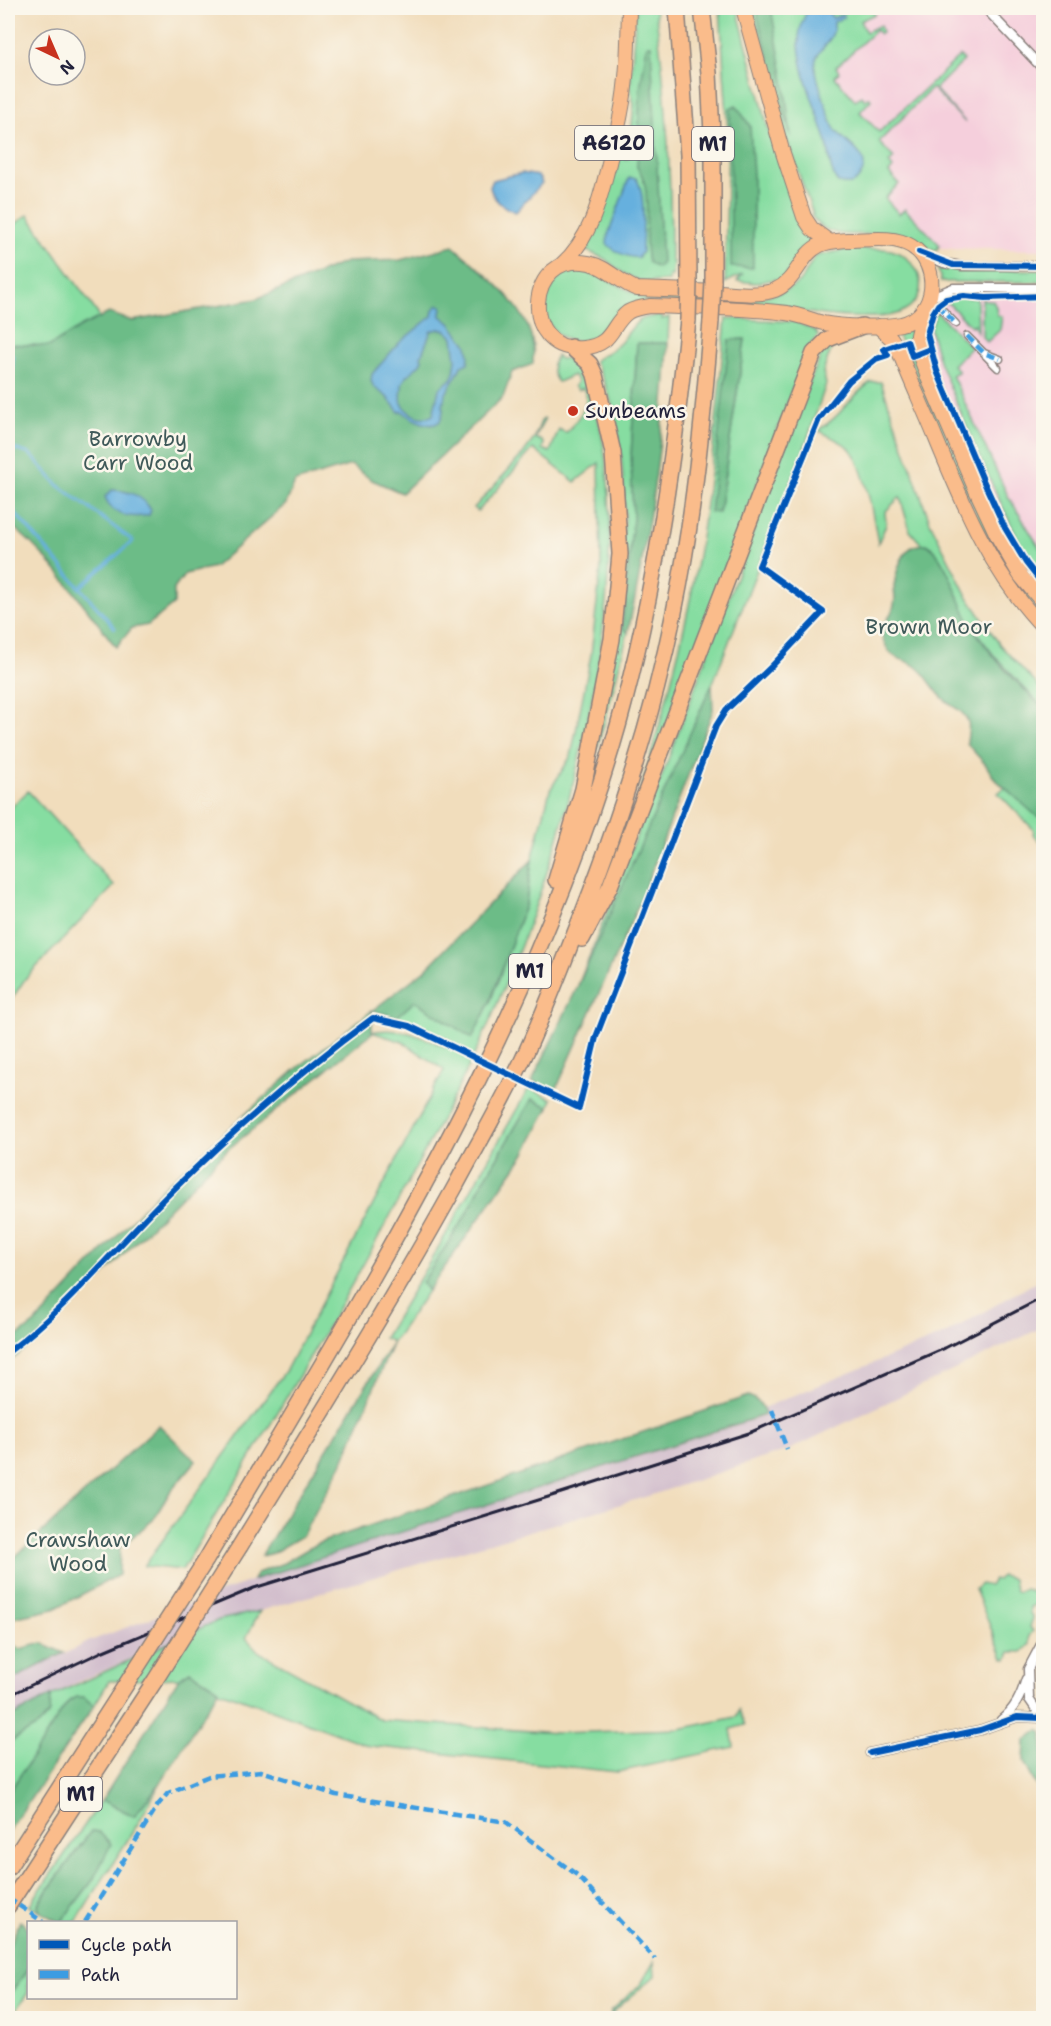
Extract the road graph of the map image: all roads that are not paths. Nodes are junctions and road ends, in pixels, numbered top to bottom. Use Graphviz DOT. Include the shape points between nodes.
graph roads {
  1 [pos="629,8"];
  2 [pos="677,8"];
  3 [pos="702,8"];
  4 [pos="743,8"];
  5 [pos="985,8"];
  6 [pos="1044,70"];
  7 [pos="830,242"];
  8 [pos="919,252"];
  9 [pos="1044,266"];
  10 [pos="560,267"];
  11 [pos="1044,288"];
  12 [pos="929,305"];
  13 [pos="956,324"];
  14 [pos="862,326"];
  15 [pos="878,326"];
  16 [pos="967,336"];
  17 [pos="571,347"];
  18 [pos="984,353"];
  19 [pos="1000,359"];
  20 [pos="998,368"];
  21 [pos="1044,604"];
  22 [pos="1044,628"];
  23 [pos="521,993"];
  24 [pos="548,1002"];
  25 [pos="1044,1639"];
  26 [pos="1028,1669"];
  27 [pos="996,1724"];
  28 [pos="870,1753"];
  29 [pos="8,1868"];
  30 [pos="8,1906"];
  1 -- 10 [label="highway, A6120" via="622,112 600,200 585,234"];
  2 -- 23 [label="highway, M1, bridge" via="688,155 689,281 667,501 647,611 618,727 583,836"];
  3 -- 24 [label="highway, M1, bridge" via="713,155 713,282 704,412 692,504 674,613 644,730 605,858"];
  4 -- 7 [label="highway" via="804,217 812,229"];
  5 -- 6 [label="street"];
  7 -- 8 [label="highway" via="891,240"];
  7 -- 10 [label="highway" via="812,250 782,287 751,294 637,289 588,263"];
  8 -- 9 [label="street" via="953,265"];
  8 -- 12 [label="highway" via="931,273"];
  10 -- 17 [label="highway" via="541,287 537,312 549,335"];
  11 -- 12 [label="street" via="952,288 934,296"];
  12 -- 13 [label="street"];
  12 -- 15 [label="highway" via="908,322"];
  12 -- 21 [label="highway" via="917,335 929,380 998,537 1020,575"];
  14 -- 15 [label="highway"];
  14 -- 17 [label="highway" via="780,313 650,306 629,312 611,335 599,343"];
  14 -- 24 [label="highway, M1" via="828,339 814,353 610,886"];
  15 -- 22 [label="highway" via="898,349 950,474 991,557 1017,597"];
  16 -- 18 [label="street"];
  17 -- 23 [label="highway, M1" via="590,364 595,375 613,453 620,554 612,639 583,789"];
  18 -- 19 [label="street"];
  18 -- 20 [label="street"];
  23 -- 29 [label="highway, M1, bridge" via="407,1216 206,1560"];
  24 -- 30 [label="highway, M1, bridge" via="522,1062 430,1231 240,1546"];
  25 -- 26 [label="street"];
  26 -- 27 [label="street" via="1019,1699"];
  26 -- 27 [label="street" via="1029,1699 1042,1718 1017,1717"];
  27 -- 28 [label="street"];
}
